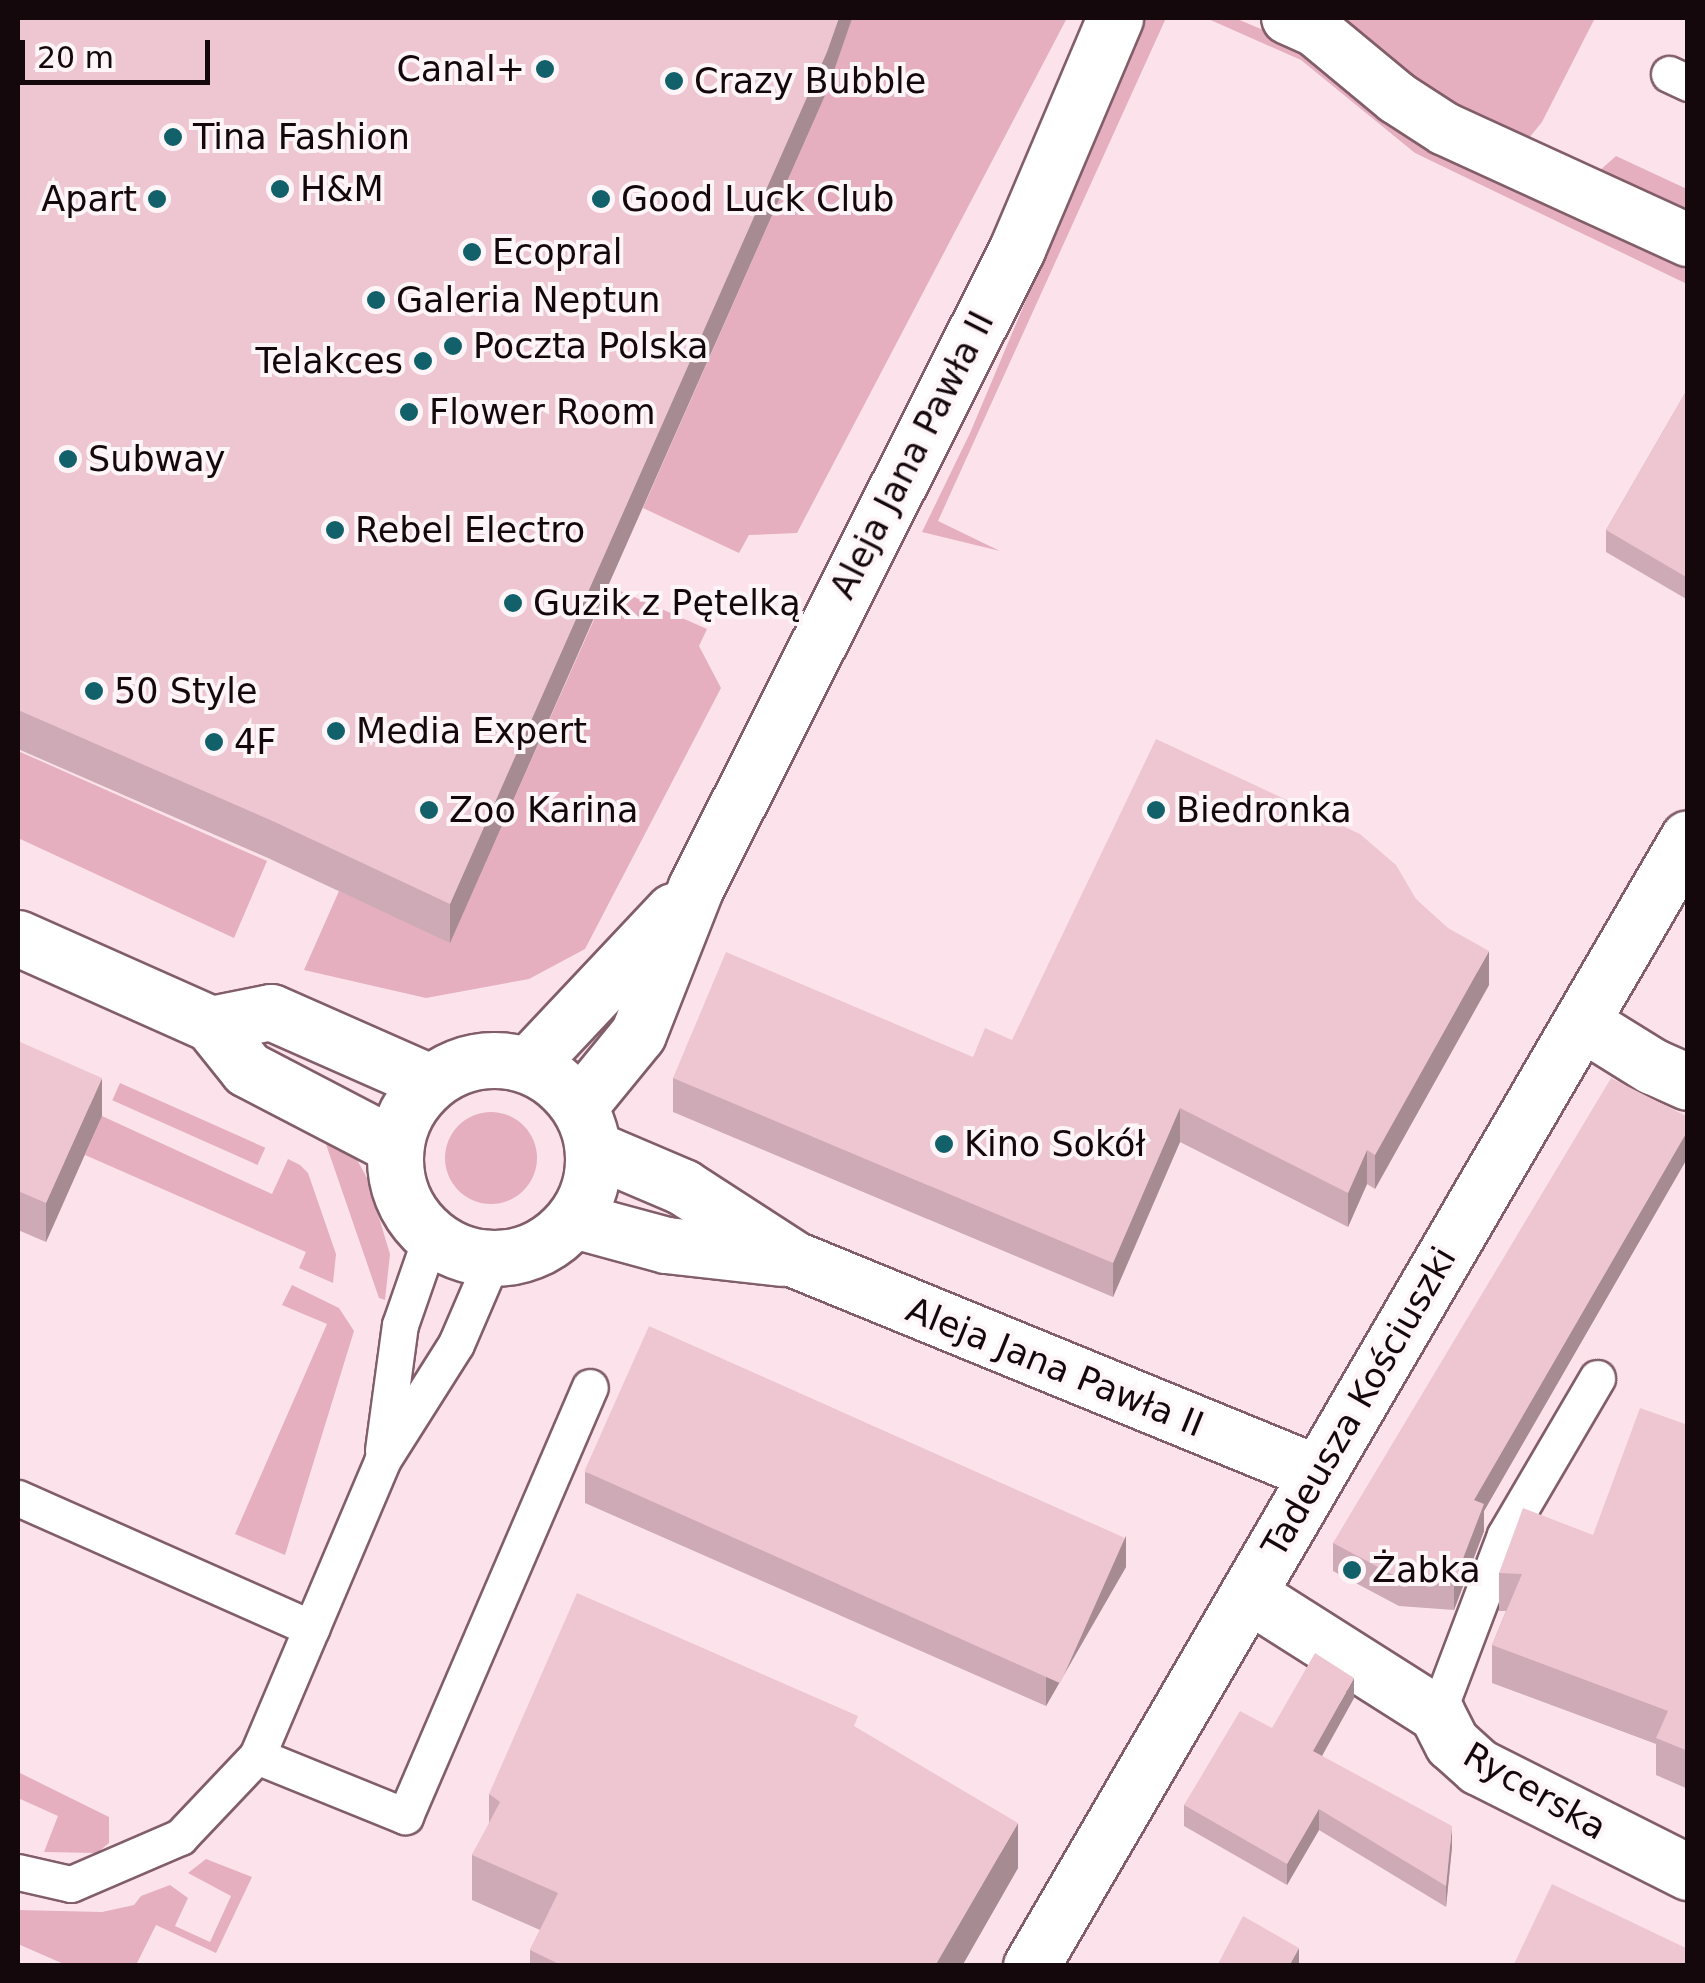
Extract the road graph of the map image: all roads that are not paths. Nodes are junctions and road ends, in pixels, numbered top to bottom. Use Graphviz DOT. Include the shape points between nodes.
graph roads {
  1 [pos="1114,18"];
  2 [pos="1288,18"];
  3 [pos="1688,240"];
  4 [pos="1688,838"];
  5 [pos="696,887"];
  6 [pos="18,938"];
  7 [pos="1581,1022"];
  8 [pos="210,1024"];
  9 [pos="528,1065"];
  10 [pos="430,1082"];
  11 [pos="1688,1082"];
  12 [pos="587,1127"];
  13 [pos="395,1146"];
  14 [pos="574,1220"];
  15 [pos="431,1236"];
  16 [pos="493,1258"];
  17 [pos="794,1259"];
  18 [pos="1597,1378"];
  19 [pos="590,1387"];
  20 [pos="382,1460"];
  21 [pos="1317,1473"];
  22 [pos="18,1498"];
  23 [pos="1248,1594"];
  24 [pos="310,1628"];
  25 [pos="1437,1714"];
  26 [pos="257,1756"];
  27 [pos="18,1872"];
  28 [pos="1688,1872"];
  29 [pos="1031,1966"];
  1 -- 5 [label="street, Aleja Jana Pawła II" via="1017,249"];
  2 -- 3 [label="street" via="1315,30 1446,129"];
  4 -- 7 [label="street, Tadeusza Kościuszki"];
  5 -- 9 [label="street, Aleja Jana Pawła II"];
  5 -- 12 [label="street, Aleja Jana Pawła II" via="638,1034"];
  6 -- 8 [label="street"];
  7 -- 11 [label="street"];
  7 -- 21 [label="street, Tadeusza Kościuszki"];
  8 -- 10 [label="street" via="271,1012"];
  8 -- 13 [label="street" via="247,1069"];
  9 -- 10 [label="street" via="494,1059 460,1065"];
  9 -- 12 [label="street" via="557,1081"];
  10 -- 13 [label="street" via="407,1111"];
  12 -- 14 [label="street" via="590,1186"];
  12 -- 17 [label="street, Aleja Jana Pawła II"];
  13 -- 15 [label="street" via="402,1195"];
  14 -- 16 [label="street" via="537,1247"];
  14 -- 17 [label="street, Aleja Jana Pawła II" via="666,1245"];
  15 -- 16 [label="street" via="461,1252"];
  15 -- 20 [label="lane" via="400,1325"];
  16 -- 20 [label="lane" via="456,1344"];
  17 -- 21 [label="street, Aleja Jana Pawła II"];
  18 -- 25 [label="lane" via="1505,1534"];
  19 -- 26 [label="lane" via="405,1816"];
  20 -- 24 [label="lane"];
  21 -- 23 [label="street, Tadeusza Kościuszki"];
  22 -- 24 [label="lane"];
  23 -- 25 [label="street, Rycerska"];
  23 -- 29 [label="street, Tadeusza Kościuszki"];
  24 -- 26 [label="lane"];
  25 -- 28 [label="street, Rycerska" via="1452,1744 1479,1767"];
  26 -- 27 [label="lane" via="180,1838 72,1884"];
}
